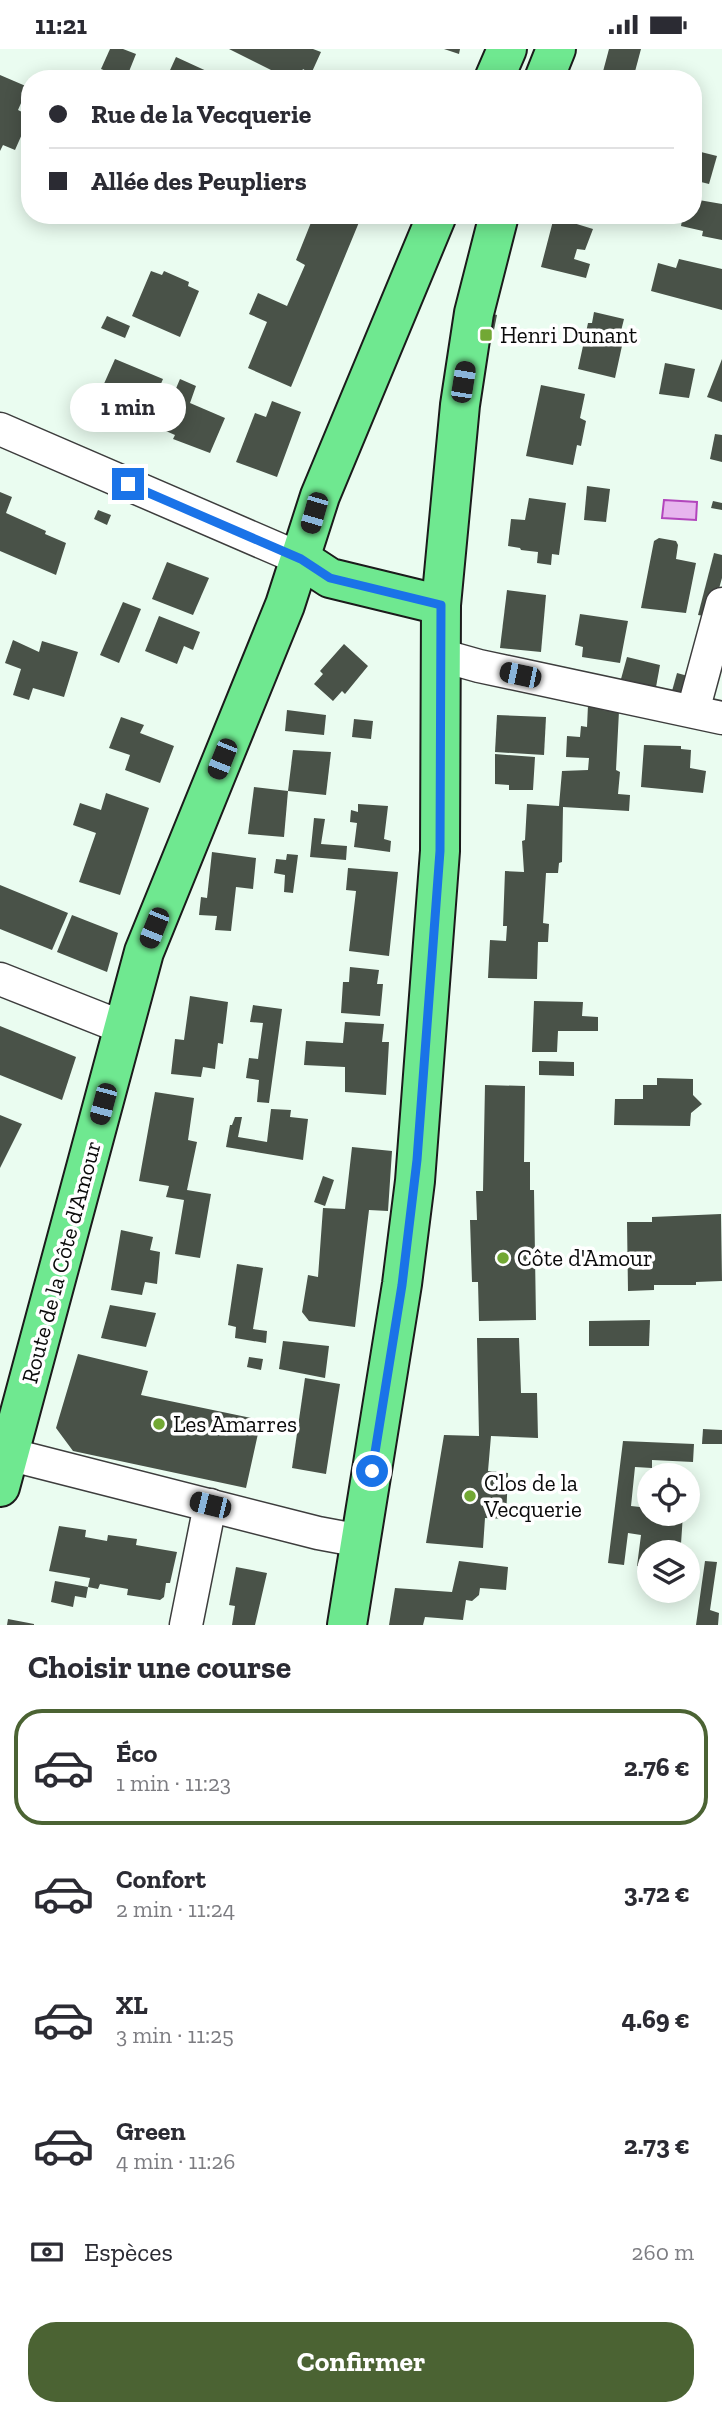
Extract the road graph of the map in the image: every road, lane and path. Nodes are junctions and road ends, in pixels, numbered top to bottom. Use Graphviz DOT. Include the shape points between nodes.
graph roads {
  1 [pos="507,49"];
  2 [pos="556,49"];
  3 [pos="498,70"];
  4 [pos="548,70"];
  5 [pos="433,224"];
  6 [pos="497,224"];
  7 [pos="0,429"];
  8 [pos="301,559"];
  9 [pos="722,604"];
  10 [pos="441,605"];
  11 [pos="440,655"];
  12 [pos="707,714"];
  13 [pos="0,979"];
  14 [pos="124,1028"];
  15 [pos="4,1470"];
  16 [pos="210,1505"];
  17 [pos="361,1541"];
  18 [pos="186,1625"];
  19 [pos="347,1625"];
  1 -- 3 [label="main road"];
  2 -- 4 [label="main road"];
  5 -- 8 [label="main road, Route de la Côte d'Amour" via="320,496"];
  6 -- 10 [label="main road" via="474,313 460,405"];
  7 -- 8 [label="street"];
  8 -- 10 [label="main road" via="330,578"];
  8 -- 14 [label="main road, Route de la Côte d'Amour" via="144,952"];
  9 -- 12 [label="street"];
  10 -- 11 [label="main road"];
  11 -- 12 [label="street"];
  11 -- 17 [label="main road" via="440,851 415,1181"];
  13 -- 14 [label="street"];
  14 -- 15 [label="main road, Route de la Côte d'Amour"];
  15 -- 16 [label="street"];
  16 -- 17 [label="street"];
  16 -- 18 [label="street"];
  17 -- 19 [label="main road"];
}
